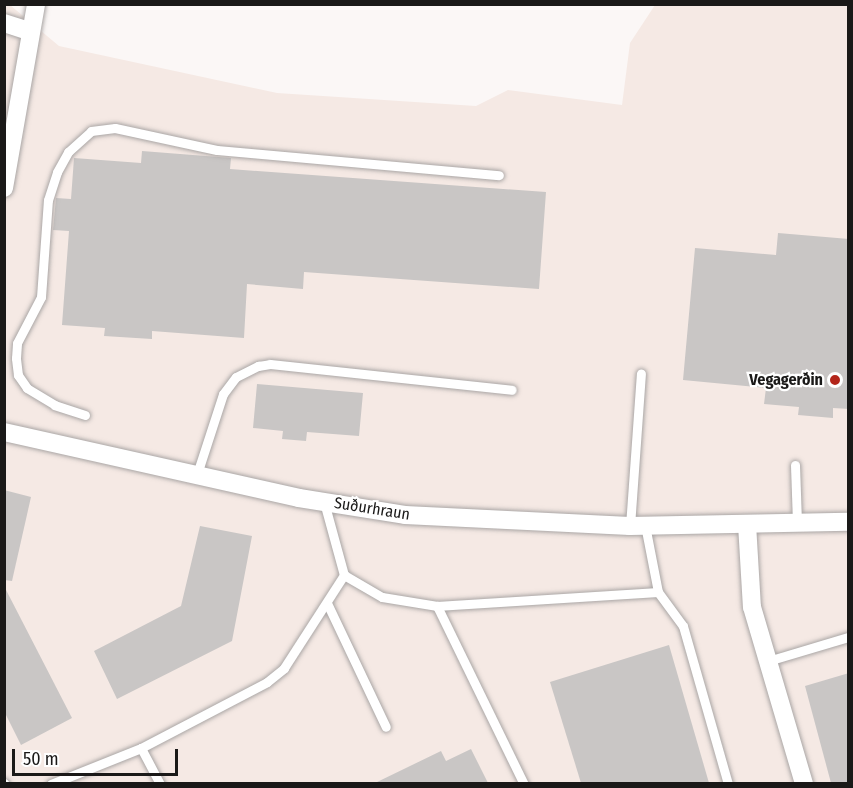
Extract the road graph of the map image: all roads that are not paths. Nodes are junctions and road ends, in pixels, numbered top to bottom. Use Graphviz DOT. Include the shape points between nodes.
graph roads {
  1 [pos="36,4"];
  2 [pos="4,23"];
  3 [pos="31,33"];
  4 [pos="499,175"];
  5 [pos="4,188"];
  6 [pos="641,373"];
  7 [pos="512,390"];
  8 [pos="85,415"];
  9 [pos="4,432"];
  10 [pos="795,465"];
  11 [pos="197,474"];
  12 [pos="324,502"];
  13 [pos="849,522"];
  14 [pos="797,523"];
  15 [pos="747,524"];
  16 [pos="637,526"];
  17 [pos="344,575"];
  18 [pos="658,592"];
  19 [pos="327,603"];
  20 [pos="437,606"];
  21 [pos="849,637"];
  22 [pos="768,661"];
  23 [pos="386,727"];
  24 [pos="141,748"];
  25 [pos="51,783"];
  26 [pos="160,783"];
  27 [pos="524,783"];
  28 [pos="728,783"];
  29 [pos="804,783"];
  1 -- 3 [label="street"];
  2 -- 3 [label="street"];
  3 -- 5 [label="street"];
  4 -- 8 [label="lane" via="217,150 115,128 86,135 68,152 48,200 41,297 17,343 16,358 18,375 27,388 54,405"];
  6 -- 16 [label="lane"];
  7 -- 11 [label="lane" via="270,364 258,366 236,377 222,394"];
  9 -- 11 [label="street, Suðurhraun"];
  10 -- 14 [label="lane"];
  11 -- 12 [label="street, Suðurhraun"];
  12 -- 16 [label="street, Suðurhraun" via="464,520"];
  12 -- 17 [label="lane"];
  13 -- 14 [label="street, Suðurhraun"];
  14 -- 15 [label="street, Suðurhraun"];
  15 -- 16 [label="street, Suðurhraun"];
  15 -- 22 [label="street" via="752,607"];
  16 -- 18 [label="lane"];
  17 -- 19 [label="lane"];
  17 -- 20 [label="lane" via="382,597"];
  18 -- 20 [label="lane"];
  18 -- 28 [label="lane" via="684,627"];
  19 -- 23 [label="lane"];
  19 -- 24 [label="lane" via="284,668 267,682"];
  20 -- 27 [label="lane"];
  21 -- 22 [label="lane"];
  22 -- 29 [label="street"];
  24 -- 25 [label="lane"];
  24 -- 26 [label="lane"];
}
